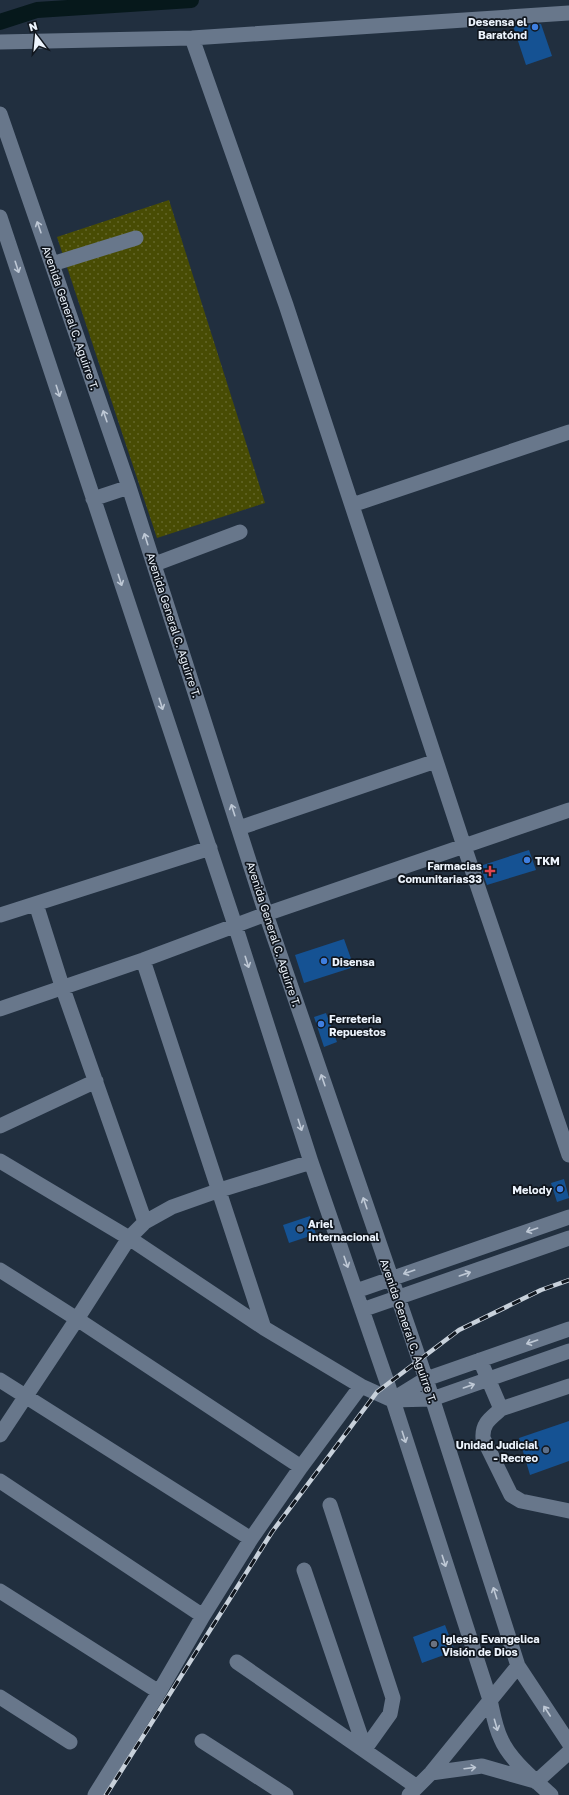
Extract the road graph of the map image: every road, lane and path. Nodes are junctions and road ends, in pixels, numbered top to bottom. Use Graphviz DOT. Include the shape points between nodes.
graph roads {
  1 [pos="569,13"];
  2 [pos="192,38"];
  3 [pos="0,42"];
  4 [pos="0,114"];
  5 [pos="0,217"];
  6 [pos="136,238"];
  7 [pos="52,264"];
  8 [pos="569,432"];
  9 [pos="129,486"];
  10 [pos="93,499"];
  11 [pos="352,505"];
  12 [pos="240,532"];
  13 [pos="155,564"];
  14 [pos="436,761"];
  15 [pos="569,810"];
  16 [pos="239,828"];
  17 [pos="464,846"];
  18 [pos="210,848"];
  19 [pos="36,904"];
  20 [pos="266,914"];
  21 [pos="0,915"];
  22 [pos="235,925"];
  23 [pos="143,960"];
  24 [pos="62,986"];
  25 [pos="0,1009"];
  26 [pos="96,1081"];
  27 [pos="0,1126"];
  28 [pos="569,1155"];
  29 [pos="0,1161"];
  30 [pos="311,1162"];
  31 [pos="220,1190"];
  32 [pos="569,1217"];
  33 [pos="145,1222"];
  34 [pos="129,1238"];
  35 [pos="569,1238"];
  36 [pos="0,1270"];
  37 [pos="391,1278"];
  38 [pos="356,1291"];
  39 [pos="397,1297"];
  40 [pos="362,1310"];
  41 [pos="77,1319"];
  42 [pos="264,1328"];
  43 [pos="569,1329"];
  44 [pos="569,1351"];
  45 [pos="480,1360"];
  46 [pos="426,1379"];
  47 [pos="488,1379"];
  48 [pos="0,1380"];
  49 [pos="361,1386"];
  50 [pos="569,1386"];
  51 [pos="26,1397"];
  52 [pos="432,1398"];
  53 [pos="392,1400"];
  54 [pos="501,1409"];
  55 [pos="0,1435"];
  56 [pos="301,1467"];
  57 [pos="0,1481"];
  58 [pos="330,1505"];
  59 [pos="567,1511"];
  60 [pos="251,1539"];
  61 [pos="304,1570"];
  62 [pos="0,1591"];
  63 [pos="203,1616"];
  64 [pos="237,1662"];
  65 [pos="518,1666"];
  66 [pos="159,1692"];
  67 [pos="0,1697"];
  68 [pos="490,1700"];
  69 [pos="202,1741"];
  70 [pos="70,1742"];
  71 [pos="569,1743"];
  72 [pos="365,1749"];
  73 [pos="569,1752"];
  74 [pos="431,1773"];
  75 [pos="536,1782"];
  76 [pos="413,1791"];
  77 [pos="95,1795"];
  78 [pos="286,1795"];
  79 [pos="551,1795"];
  1 -- 2 [label="street"];
  2 -- 3 [label="street"];
  2 -- 11 [label="street" via="286,305"];
  7 -- 4 [label="street, Avenida General C. Aguirre T., one-way"];
  5 -- 10 [label="street, one-way"];
  6 -- 7 [label="street"];
  9 -- 7 [label="street, Avenida General C. Aguirre T., one-way"];
  8 -- 11 [label="street"];
  9 -- 10 [label="street"];
  13 -- 9 [label="street, Avenida General C. Aguirre T., one-way"];
  10 -- 18 [label="street, one-way"];
  11 -- 14 [label="street"];
  12 -- 13 [label="street"];
  16 -- 13 [label="street, Avenida General C. Aguirre T., one-way"];
  14 -- 16 [label="street"];
  14 -- 17 [label="street"];
  15 -- 17 [label="street"];
  16 -- 20 [label="street, Avenida General C. Aguirre T."];
  17 -- 20 [label="street"];
  17 -- 28 [label="street"];
  18 -- 19 [label="street"];
  18 -- 22 [label="street"];
  19 -- 21 [label="street"];
  19 -- 24 [label="street"];
  20 -- 22 [label="street"];
  37 -- 20 [label="street, Avenida General C. Aguirre T., one-way"];
  22 -- 23 [label="street"];
  22 -- 30 [label="street, one-way"];
  23 -- 24 [label="street"];
  23 -- 31 [label="street"];
  24 -- 25 [label="street"];
  24 -- 26 [label="street"];
  26 -- 27 [label="street"];
  26 -- 33 [label="street"];
  29 -- 34 [label="street"];
  30 -- 31 [label="street"];
  30 -- 38 [label="street, one-way"];
  31 -- 33 [label="street" via="172,1207"];
  31 -- 42 [label="street"];
  32 -- 37 [label="street, one-way"];
  33 -- 34 [label="street"];
  34 -- 41 [label="street"];
  34 -- 42 [label="street"];
  39 -- 35 [label="street, one-way"];
  36 -- 41 [label="street"];
  37 -- 38 [label="street"];
  37 -- 39 [label="street, Avenida General C. Aguirre T."];
  38 -- 40 [label="street"];
  39 -- 40 [label="street"];
  39 -- 46 [label="street, Avenida General C. Aguirre T."];
  40 -- 53 [label="street"];
  41 -- 51 [label="street"];
  41 -- 56 [label="street"];
  42 -- 49 [label="street"];
  43 -- 45 [label="street, one-way"];
  44 -- 47 [label="street"];
  45 -- 46 [label="street"];
  45 -- 47 [label="street"];
  46 -- 52 [label="street, Avenida General C. Aguirre T."];
  46 -- 53 [label="street"];
  52 -- 47 [label="street, one-way"];
  47 -- 54 [label="street"];
  48 -- 51 [label="street"];
  49 -- 53 [label="street"];
  49 -- 56 [label="street"];
  50 -- 54 [label="street"];
  51 -- 55 [label="street"];
  51 -- 60 [label="street"];
  52 -- 53 [label="street"];
  65 -- 52 [label="street, Avenida General C. Aguirre T., one-way"];
  53 -- 68 [label="street, one-way"];
  54 -- 59 [label="street" via="485,1424 483,1438 511,1495 521,1500"];
  56 -- 60 [label="street"];
  57 -- 63 [label="street"];
  58 -- 72 [label="street" via="393,1698 390,1714"];
  60 -- 63 [label="street"];
  61 -- 72 [label="street"];
  62 -- 66 [label="street"];
  63 -- 66 [label="street"];
  64 -- 72 [label="street"];
  65 -- 68 [label="street"];
  71 -- 65 [label="street, Avenida General C. Aguirre T., one-way"];
  66 -- 77 [label="street"];
  67 -- 70 [label="street"];
  68 -- 74 [label="street"];
  68 -- 75 [label="street, one-way" via="501,1741"];
  69 -- 78 [label="street"];
  72 -- 76 [label="street"];
  73 -- 75 [label="street"];
  74 -- 75 [label="street, one-way" via="482,1766"];
  74 -- 76 [label="street"];
  75 -- 79 [label="street"];
}
